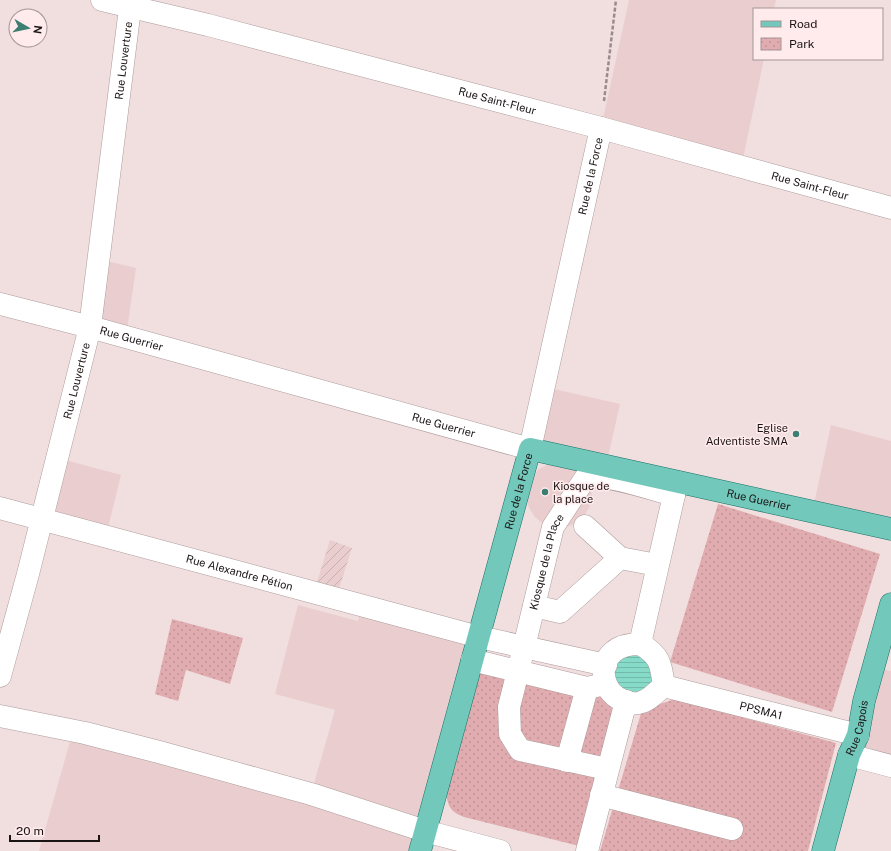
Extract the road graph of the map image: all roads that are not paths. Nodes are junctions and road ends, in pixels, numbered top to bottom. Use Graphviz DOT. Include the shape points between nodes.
graph roads {
  1 [pos="102,0"];
  2 [pos="130,8"];
  3 [pos="601,128"];
  4 [pos="891,208"];
  5 [pos="0,304"];
  6 [pos="90,327"];
  7 [pos="530,449"];
  8 [pos="675,488"];
  9 [pos="0,508"];
  10 [pos="43,518"];
  11 [pos="585,526"];
  12 [pos="891,529"];
  13 [pos="620,558"];
  14 [pos="657,565"];
  15 [pos="891,604"];
  16 [pos="534,606"];
  17 [pos="479,637"];
  18 [pos="640,644"];
  19 [pos="524,647"];
  20 [pos="472,660"];
  21 [pos="518,672"];
  22 [pos="0,676"];
  23 [pos="599,679"];
  24 [pos="664,686"];
  25 [pos="626,701"];
  26 [pos="0,716"];
  27 [pos="858,735"];
  28 [pos="849,755"];
  29 [pos="567,760"];
  30 [pos="891,766"];
  31 [pos="607,769"];
  32 [pos="601,795"];
  33 [pos="732,829"];
  34 [pos="423,841"];
  35 [pos="500,851"];
  36 [pos="587,851"];
  37 [pos="823,851"];
  1 -- 2 [label="street, Rue Saint-Fleur"];
  2 -- 3 [label="street, Rue Saint-Fleur" via="208,24"];
  2 -- 6 [label="street, Rue Louverture"];
  3 -- 4 [label="street, Rue Saint-Fleur"];
  3 -- 7 [label="street, Rue de la Force"];
  5 -- 6 [label="street, Rue Guerrier"];
  6 -- 7 [label="street, Rue Guerrier"];
  6 -- 10 [label="street, Rue Louverture"];
  7 -- 8 [label="main road, Rue Guerrier"];
  7 -- 17 [label="main road, Rue de la Force"];
  8 -- 12 [label="main road, Rue Guerrier"];
  8 -- 14 [label="street"];
  8 -- 16 [label="street, Kiosque de la Place" via="586,477 553,527"];
  9 -- 10 [label="street, Rue Alexandre Pétion"];
  10 -- 17 [label="street, Rue Alexandre Pétion"];
  10 -- 22 [label="street, Rue Louverture"];
  11 -- 13 [label="street"];
  13 -- 14 [label="street"];
  13 -- 16 [label="street" via="560,612"];
  14 -- 18 [label="street"];
  15 -- 27 [label="main road, Rue Capois" via="864,701"];
  16 -- 19 [label="street, Kiosque de la Place"];
  17 -- 19 [label="street"];
  17 -- 20 [label="main road, Rue de la Force"];
  18 -- 23 [label="street" via="621,647 614,652 608,658"];
  18 -- 24 [label="street" via="655,655 660,664"];
  19 -- 21 [label="street, Kiosque de la Place"];
  19 -- 23 [label="street"];
  20 -- 21 [label="street"];
  20 -- 34 [label="main road, Rue de la Force"];
  21 -- 23 [label="street"];
  21 -- 29 [label="street, Kiosque de la Place" via="510,707 510,734 520,750"];
  23 -- 25 [label="street" via="616,698"];
  23 -- 29 [label="street"];
  24 -- 25 [label="street" via="642,702 633,704"];
  24 -- 27 [label="street, PPSMA1"];
  25 -- 31 [label="street"];
  26 -- 34 [label="street" via="84,733 311,794"];
  27 -- 28 [label="main road, Rue Capois"];
  28 -- 30 [label="street"];
  28 -- 37 [label="main road, Rue Capois"];
  29 -- 31 [label="street, Kiosque de la Place"];
  31 -- 32 [label="street"];
  32 -- 33 [label="street"];
  32 -- 36 [label="street"];
  34 -- 35 [label="street"];
}
